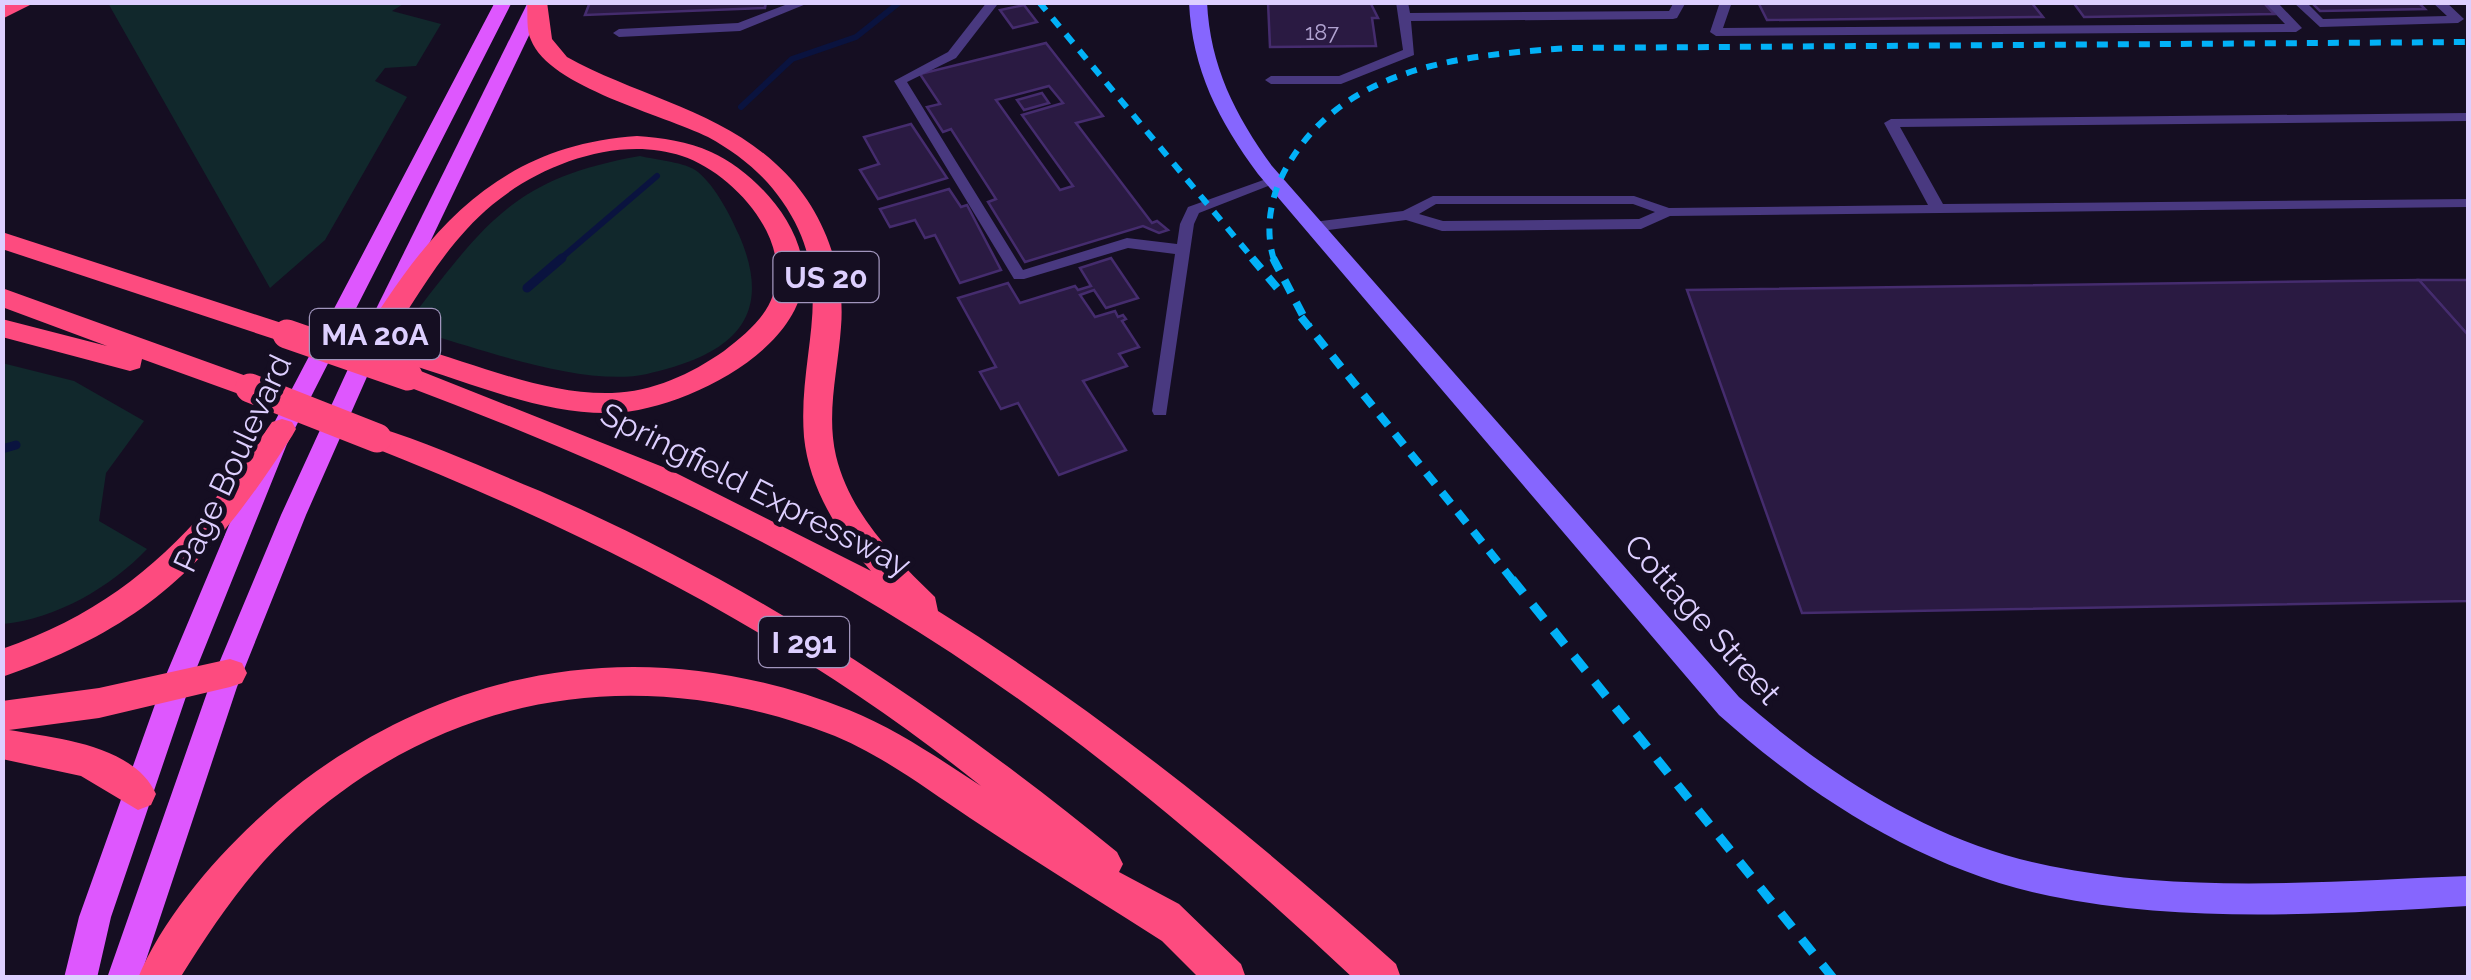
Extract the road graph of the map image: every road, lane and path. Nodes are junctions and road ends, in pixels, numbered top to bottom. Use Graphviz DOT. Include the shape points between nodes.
graph roads {
  1 [pos="26,2"];
  2 [pos="504,2"];
  3 [pos="537,2"];
  4 [pos="805,2"];
  5 [pos="1198,2"];
  6 [pos="1680,2"];
  7 [pos="1726,2"];
  8 [pos="2270,2"];
  9 [pos="2299,2"];
  10 [pos="2438,2"];
  11 [pos="991,5"];
  12 [pos="1403,10"];
  13 [pos="2,13"];
  14 [pos="619,33"];
  15 [pos="1271,80"];
  16 [pos="2468,117"];
  17 [pos="1274,180"];
  18 [pos="2468,203"];
  19 [pos="1938,209"];
  20 [pos="1668,212"];
  21 [pos="1408,215"];
  22 [pos="1314,227"];
  23 [pos="2,238"];
  24 [pos="1183,250"];
  25 [pos="2,298"];
  26 [pos="2,328"];
  27 [pos="368,349"];
  28 [pos="411,366"];
  29 [pos="250,388"];
  30 [pos="1160,410"];
  31 [pos="282,429"];
  32 [pos="970,650"];
  33 [pos="2,664"];
  34 [pos="230,672"];
  35 [pos="177,682"];
  36 [pos="2,716"];
  37 [pos="2,744"];
  38 [pos="138,794"];
  39 [pos="2468,891"];
  40 [pos="1178,929"];
  41 [pos="80,978"];
  42 [pos="123,978"];
  43 [pos="157,978"];
  44 [pos="1228,978"];
  45 [pos="1382,978"];
  1 -- 13 [label="highway"];
  2 -- 31 [label="main road, Page Boulevard"];
  3 -- 27 [label="main road, MA 20A"];
  3 -- 32 [label="highway, US 20" via="541,40 559,62 721,134 768,169 795,200 820,253 828,292 819,432 838,500 897,580"];
  4 -- 14 [label="lane" via="740,26"];
  5 -- 17 [label="main road, Cottage Street" via="1198,34 1219,102"];
  6 -- 12 [label="lane" via="1673,15"];
  7 -- 8 [label="lane" via="1716,32 2296,28"];
  9 -- 10 [label="lane" via="2320,23 2458,19"];
  11 -- 24 [label="lane" via="952,55 900,81 1019,276 1127,243"];
  12 -- 15 [label="lane" via="1410,52 1341,80"];
  16 -- 19 [label="lane" via="1891,123"];
  17 -- 22 [label="main road, Cottage Street"];
  17 -- 24 [label="lane" via="1194,210"];
  18 -- 19 [label="lane"];
  19 -- 20 [label="lane"];
  20 -- 21 [label="lane" via="1641,224 1442,226"];
  20 -- 21 [label="lane" via="1634,200 1432,200"];
  21 -- 22 [label="lane"];
  22 -- 39 [label="main road, Cottage Street" via="1728,706 1851,799 1953,850 2095,889"];
  23 -- 28 [label="highway, Springfield Expressway / I 291, bridge"];
  24 -- 30 [label="lane"];
  25 -- 29 [label="highway, I 291"];
  26 -- 29 [label="highway"];
  27 -- 28 [label="highway" via="472,208 526,170 592,149 664,145 716,162 764,208 790,267 779,311 745,349 696,380 638,400 575,400"];
  27 -- 34 [label="main road, MA 20A" via="301,490"];
  28 -- 32 [label="highway, Springfield Expressway / I 291" via="758,529"];
  29 -- 40 [label="highway, I 291, bridge" via="611,538 834,660 954,744"];
  31 -- 33 [label="highway" via="226,514 167,576 68,637"];
  31 -- 35 [label="main road, Page Boulevard"];
  32 -- 45 [label="highway, Springfield Expressway / I 291" via="1182,802"];
  34 -- 35 [label="highway"];
  34 -- 42 [label="main road, MA 20A"];
  35 -- 36 [label="highway" via="100,703"];
  35 -- 38 [label="main road, Page Boulevard"];
  37 -- 38 [label="highway" via="84,758"];
  38 -- 41 [label="main road, Page Boulevard"];
  40 -- 43 [label="highway" via="836,720 725,687 564,682 462,706 332,776 212,892"];
  40 -- 44 [label="highway, I 291"];
}
